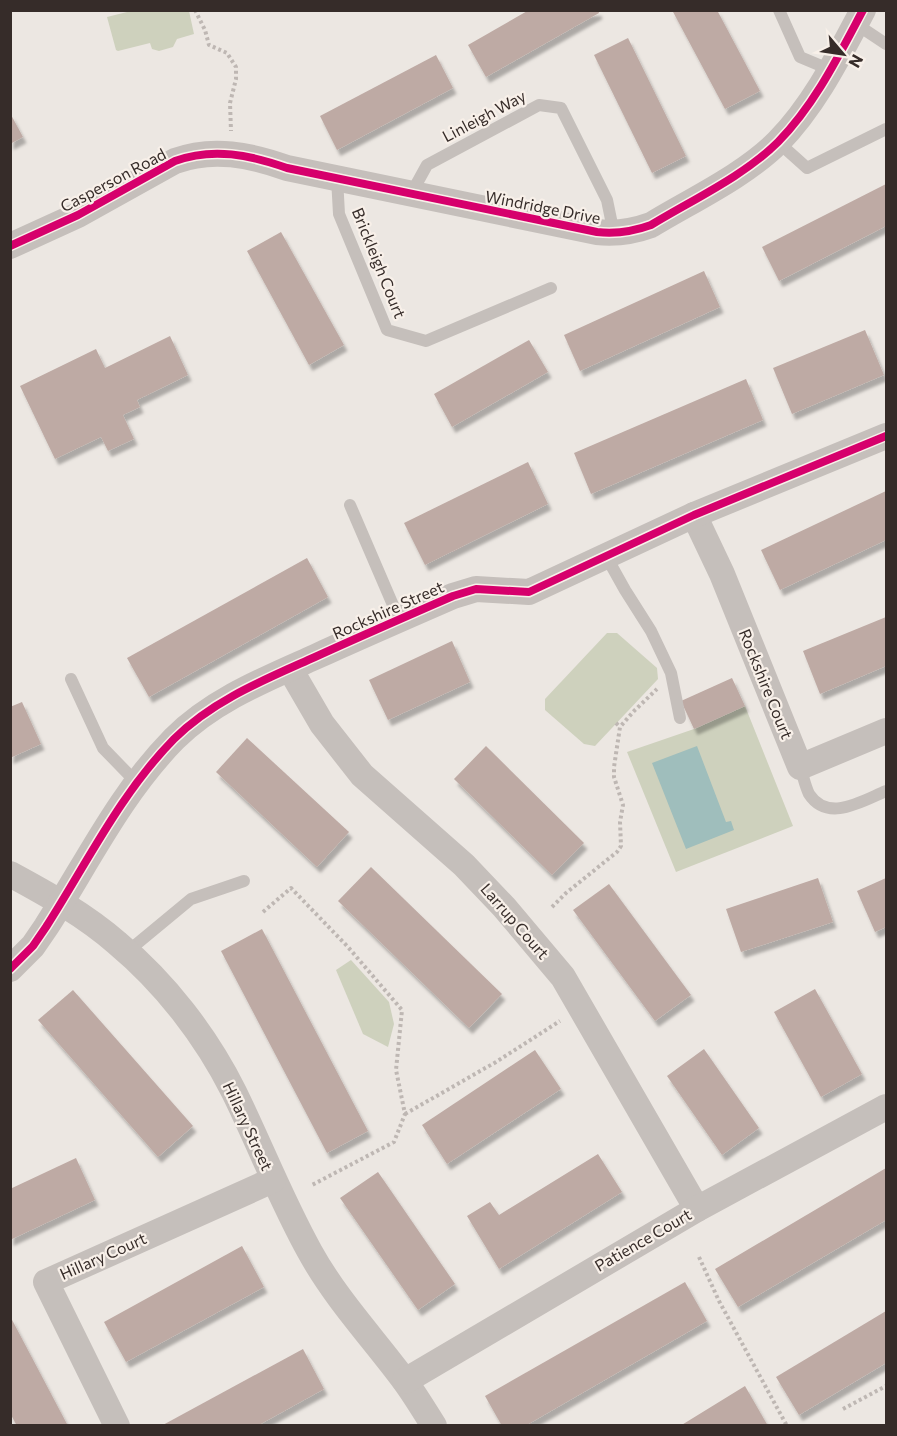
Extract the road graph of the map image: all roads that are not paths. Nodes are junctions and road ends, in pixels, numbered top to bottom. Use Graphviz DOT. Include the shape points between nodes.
graph roads {
  1 [pos="779,10"];
  2 [pos="860,17"];
  3 [pos="886,44"];
  4 [pos="831,70"];
  5 [pos="886,129"];
  6 [pos="777,142"];
  7 [pos="232,153"];
  8 [pos="337,178"];
  9 [pos="411,194"];
  10 [pos="614,234"];
  11 [pos="10,246"];
  12 [pos="551,288"];
  13 [pos="886,436"];
  14 [pos="350,505"];
  15 [pos="694,515"];
  16 [pos="606,556"];
  17 [pos="399,619"];
  18 [pos="290,669"];
  19 [pos="71,679"];
  20 [pos="680,718"];
  21 [pos="886,731"];
  22 [pos="800,767"];
  23 [pos="137,783"];
  24 [pos="886,791"];
  25 [pos="10,873"];
  26 [pos="244,881"];
  27 [pos="62,903"];
  28 [pos="127,952"];
  29 [pos="10,969"];
  30 [pos="886,1107"];
  31 [pos="273,1180"];
  32 [pos="697,1209"];
  33 [pos="405,1381"];
  34 [pos="117,1425"];
  35 [pos="435,1425"];
  1 -- 4 [label="lane" via="800,57"];
  2 -- 3 [label="lane"];
  2 -- 4 [label="street, Windridge Drive"];
  4 -- 6 [label="street, Windridge Drive" via="819,92"];
  5 -- 6 [label="lane" via="807,168"];
  6 -- 10 [label="street, Windridge Drive" via="741,171 651,225"];
  7 -- 8 [label="street, Windridge Drive"];
  7 -- 11 [label="street, Casperson Road" via="175,161 78,215"];
  8 -- 9 [label="street, Windridge Drive"];
  8 -- 12 [label="lane, Brickleigh Court" via="339,214 387,330 426,341"];
  9 -- 10 [label="street, Windridge Drive"];
  9 -- 10 [label="lane, Linleigh Way" via="427,165 539,105 561,108 607,200"];
  13 -- 15 [label="street, Rockshire Street"];
  14 -- 17 [label="lane"];
  15 -- 16 [label="street, Rockshire Street"];
  15 -- 22 [label="street, Rockshire Court"];
  16 -- 17 [label="street, Rockshire Street" via="529,592 476,589"];
  16 -- 20 [label="lane" via="671,673"];
  17 -- 18 [label="street, Rockshire Street"];
  18 -- 23 [label="street, Rockshire Street" via="217,704 175,739"];
  18 -- 32 [label="street, Larrup Court" via="322,724 362,775 464,865 563,977"];
  19 -- 23 [label="lane" via="103,748"];
  21 -- 22 [label="street"];
  22 -- 24 [label="lane" via="809,793 829,808 841,809"];
  23 -- 27 [label="street, Rockshire Street"];
  25 -- 27 [label="street, Hillary Street"];
  26 -- 28 [label="lane" via="191,899"];
  27 -- 28 [label="street, Hillary Street"];
  27 -- 29 [label="street, Rockshire Street" via="33,946"];
  28 -- 31 [label="street, Hillary Street" via="175,1002 206,1044 234,1092"];
  30 -- 32 [label="street, Patience Court"];
  31 -- 33 [label="street, Hillary Street" via="339,1298"];
  31 -- 34 [label="street, Hillary Court" via="46,1282"];
  32 -- 33 [label="street, Patience Court"];
  33 -- 35 [label="street, Hillary Street"];
}
